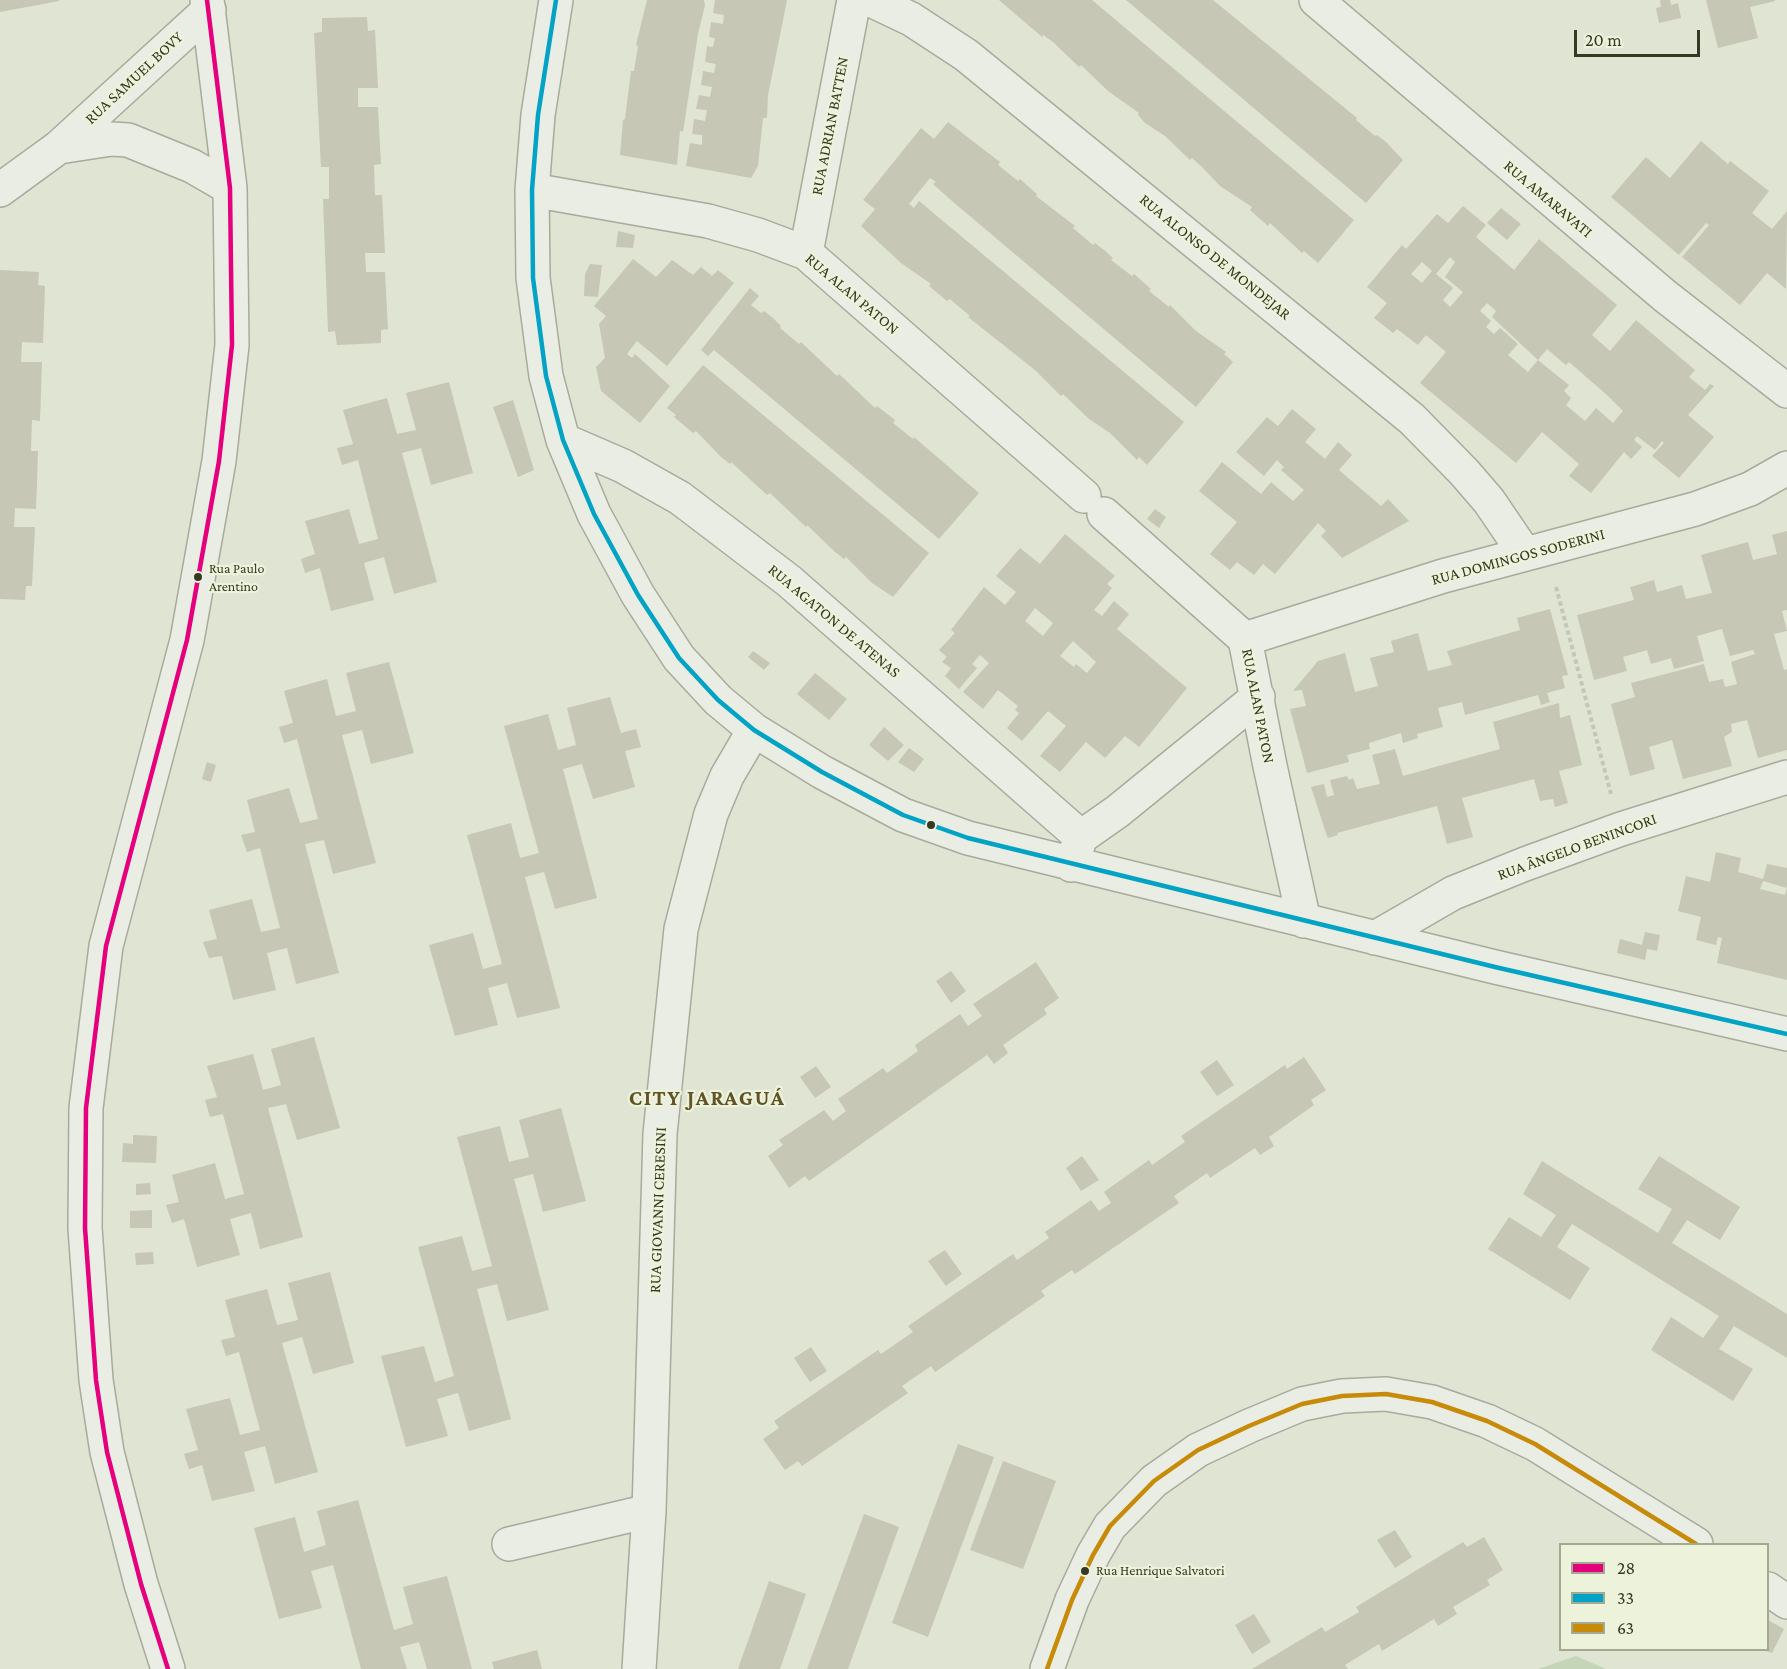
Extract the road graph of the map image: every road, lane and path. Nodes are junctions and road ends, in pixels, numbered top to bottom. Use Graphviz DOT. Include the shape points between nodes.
graph roads {
  1 [pos="556,0"];
  2 [pos="854,0"];
  3 [pos="871,0"];
  4 [pos="1316,0"];
  5 [pos="208,5"];
  6 [pos="59,147"];
  7 [pos="230,188"];
  8 [pos="0,190"];
  9 [pos="532,190"];
  10 [pos="806,253"];
  11 [pos="1787,391"];
  12 [pos="563,440"];
  13 [pos="1787,468"];
  14 [pos="1535,551"];
  15 [pos="1245,639"];
  16 [pos="1258,697"];
  17 [pos="754,730"];
  18 [pos="1787,777"];
  19 [pos="1621,829"];
  20 [pos="1076,851"];
  21 [pos="1305,921"];
  22 [pos="1375,938"];
  23 [pos="1787,1034"];
  24 [pos="649,1511"];
  25 [pos="1693,1543"];
  26 [pos="509,1544"];
  27 [pos="1769,1590"];
  28 [pos="1787,1602"];
  29 [pos="168,1669"];
  30 [pos="639,1669"];
  31 [pos="1047,1669"];
  1 -- 9 [label="street" via="538,115"];
  2 -- 10 [label="street, RUA ADRIAN BATTEN"];
  3 -- 14 [label="street, RUA ALONSO DE MONDEJAR" via="911,19 966,55 1395,405 1464,472"];
  4 -- 11 [label="street, RUA AMARAVATI" via="1665,296"];
  5 -- 6 [label="street, RUA SAMUEL BOVY"];
  5 -- 7 [label="street"];
  6 -- 7 [label="street, RUA SAMUEL BOVY" via="128,140 192,165"];
  6 -- 8 [label="street, RUA SAMUEL BOVY"];
  7 -- 29 [label="street" via="232,345 219,461 187,640 106,946 86,1108 85,1228 96,1380 107,1452"];
  9 -- 10 [label="street, RUA ALAN PATON" via="708,221"];
  9 -- 12 [label="street" via="538,327"];
  10 -- 15 [label="street, RUA ALAN PATON"];
  12 -- 17 [label="street" via="594,514 638,595 679,658 718,700"];
  12 -- 20 [label="street, RUA AGATON DE ATENAS" via="624,466 680,498 798,589"];
  13 -- 14 [label="street, RUA DOMINGOS SODERINI" via="1750,489 1695,509"];
  14 -- 15 [label="street, RUA DOMINGOS SODERINI"];
  14 -- 19 [label="path"];
  15 -- 16 [label="street, RUA ALAN PATON"];
  16 -- 20 [label="street" via="1118,811"];
  16 -- 21 [label="street, RUA ALAN PATON" via="1269,766"];
  17 -- 20 [label="street" via="903,815 968,838"];
  17 -- 24 [label="street, RUA GIOVANNI CERESINI" via="727,776 711,814 681,929 660,1134"];
  18 -- 19 [label="street, RUA ÂNGELO BENINCORI"];
  19 -- 22 [label="street, RUA ÂNGELO BENINCORI" via="1453,893"];
  20 -- 21 [label="street"];
  21 -- 22 [label="street"];
  22 -- 23 [label="street"];
  24 -- 26 [label="street"];
  24 -- 30 [label="street, RUA GIOVANNI CERESINI"];
  25 -- 31 [label="street" via="1535,1444 1487,1420 1432,1402 1386,1394 1342,1396 1302,1404 1249,1426 1198,1450 1154,1481 1110,1526 1072,1600"];
  27 -- 28 [label="street"];
}
